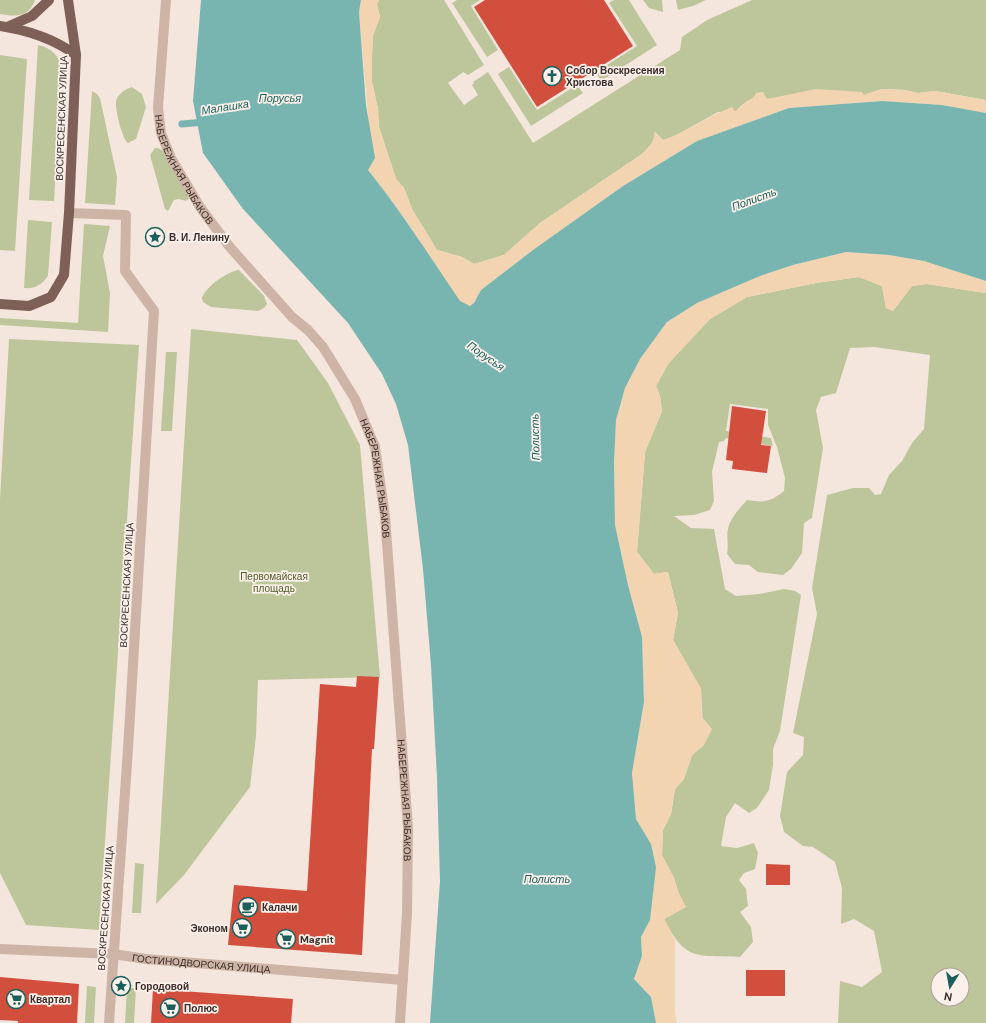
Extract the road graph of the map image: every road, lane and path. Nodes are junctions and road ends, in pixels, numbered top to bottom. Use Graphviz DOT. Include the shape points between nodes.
graph roads {
  1 [pos="50,0"];
  2 [pos="68,0"];
  3 [pos="166,0"];
  4 [pos="4,26"];
  5 [pos="76,55"];
  6 [pos="69,213"];
  7 [pos="0,304"];
  8 [pos="0,949"];
  9 [pos="113,954"];
  10 [pos="403,980"];
  11 [pos="109,1023"];
  12 [pos="400,1023"];
  1 -- 4 [label="main road" via="32,16"];
  2 -- 5 [label="main road, ВОСКРЕСЕНСКАЯ УЛИЦА"];
  3 -- 10 [label="street, НАБЕРЕЖНАЯ РЫБАКОВ" via="158,108 161,133 171,158 200,207 229,246 292,317 323,347 355,399 375,447 384,516 408,828"];
  4 -- 5 [label="main road" via="44,37 61,44"];
  5 -- 6 [label="main road, ВОСКРЕСЕНСКАЯ УЛИЦА"];
  6 -- 7 [label="main road, ВОСКРЕСЕНСКАЯ УЛИЦА" via="64,275 51,297 29,306"];
  6 -- 9 [label="street, ВОСКРЕСЕНСКАЯ УЛИЦА" via="126,216 125,271 154,311"];
  8 -- 9 [label="street, ГОСТИНОДВОРСКАЯ УЛИЦА"];
  9 -- 10 [label="street, ГОСТИНОДВОРСКАЯ УЛИЦА" via="146,959"];
  9 -- 11 [label="street, ВОСКРЕСЕНСКАЯ УЛИЦА"];
  10 -- 12 [label="street, НАБЕРЕЖНАЯ РЫБАКОВ"];
}
